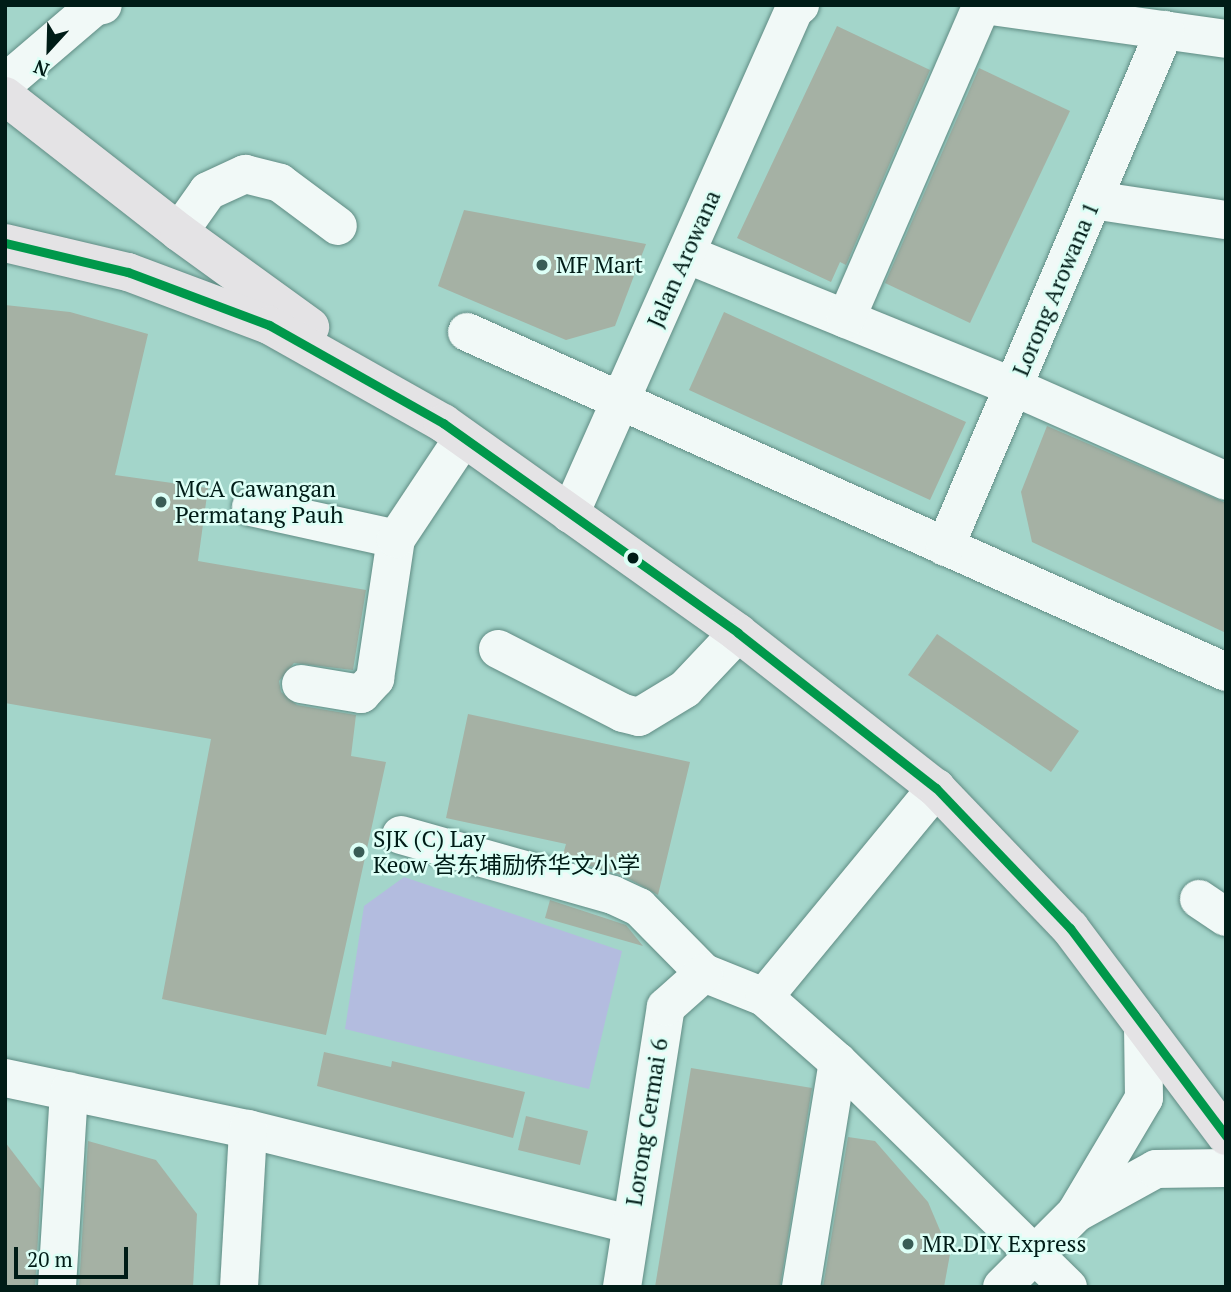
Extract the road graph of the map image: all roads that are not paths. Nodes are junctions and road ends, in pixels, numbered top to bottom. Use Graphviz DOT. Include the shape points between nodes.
graph roads {
  1 [pos="103,5"];
  2 [pos="800,5"];
  3 [pos="984,5"];
  4 [pos="1165,30"];
  5 [pos="1226,39"];
  6 [pos="5,83"];
  7 [pos="5,96"];
  8 [pos="1093,200"];
  9 [pos="1226,220"];
  10 [pos="338,226"];
  11 [pos="179,232"];
  12 [pos="5,243"];
  13 [pos="686,254"];
  14 [pos="846,318"];
  15 [pos="467,332"];
  16 [pos="1014,387"];
  17 [pos="620,401"];
  18 [pos="453,430"];
  19 [pos="1226,481"];
  20 [pos="251,507"];
  21 [pos="570,514"];
  22 [pos="396,539"];
  23 [pos="945,547"];
  24 [pos="738,633"];
  25 [pos="498,649"];
  26 [pos="1226,672"];
  27 [pos="301,684"];
  28 [pos="936,788"];
  29 [pos="401,835"];
  30 [pos="704,973"];
  31 [pos="765,997"];
  32 [pos="1143,1025"];
  33 [pos="838,1062"];
  34 [pos="5,1078"];
  35 [pos="1186,1083"];
  36 [pos="69,1091"];
  37 [pos="1226,1093"];
  38 [pos="248,1129"];
  39 [pos="1226,1136"];
  40 [pos="1226,1168"];
  41 [pos="1076,1213"];
  42 [pos="630,1224"];
  43 [pos="1034,1251"];
  44 [pos="57,1287"];
  45 [pos="239,1287"];
  46 [pos="622,1287"];
  47 [pos="801,1287"];
  48 [pos="1002,1287"];
  49 [pos="1068,1287"];
  1 -- 6 [label="street" via="93,7"];
  2 -- 13 [label="street, Jalan Arowana"];
  3 -- 4 [label="street"];
  3 -- 14 [label="street"];
  4 -- 5 [label="street"];
  4 -- 8 [label="street, Lorong Arowana 1"];
  7 -- 11 [label="main road"];
  8 -- 9 [label="street"];
  8 -- 16 [label="street, Lorong Arowana 1"];
  10 -- 11 [label="street" via="281,183 245,174 208,191"];
  11 -- 18 [label="main road"];
  12 -- 18 [label="main road" via="128,272 270,326"];
  13 -- 14 [label="street"];
  13 -- 17 [label="street, Jalan Arowana"];
  14 -- 16 [label="street"];
  15 -- 17 [label="street"];
  16 -- 19 [label="street"];
  16 -- 23 [label="street, Lorong Arowana 1"];
  17 -- 21 [label="street, Jalan Arowana"];
  17 -- 23 [label="street"];
  18 -- 21 [label="main road"];
  18 -- 22 [label="street"];
  20 -- 22 [label="street"];
  21 -- 24 [label="main road"];
  22 -- 27 [label="street" via="375,679 361,694"];
  23 -- 26 [label="street"];
  24 -- 25 [label="street" via="685,689 639,717 622,713"];
  24 -- 28 [label="main road"];
  28 -- 31 [label="street"];
  28 -- 32 [label="main road" via="1070,928"];
  29 -- 30 [label="street" via="612,895 639,908"];
  30 -- 31 [label="street"];
  30 -- 42 [label="street, Lorong Cermai 6" via="666,1007"];
  31 -- 33 [label="street"];
  32 -- 35 [label="main road"];
  32 -- 41 [label="street" via="1144,1098"];
  33 -- 43 [label="street"];
  33 -- 47 [label="street"];
  34 -- 36 [label="street"];
  35 -- 37 [label="main road"];
  35 -- 39 [label="main road"];
  36 -- 38 [label="street"];
  36 -- 44 [label="street"];
  38 -- 42 [label="street"];
  38 -- 45 [label="street"];
  40 -- 41 [label="street" via="1156,1169"];
  41 -- 43 [label="street"];
  42 -- 46 [label="street, Lorong Cermai 6"];
  43 -- 48 [label="street"];
  43 -- 49 [label="street"];
}
